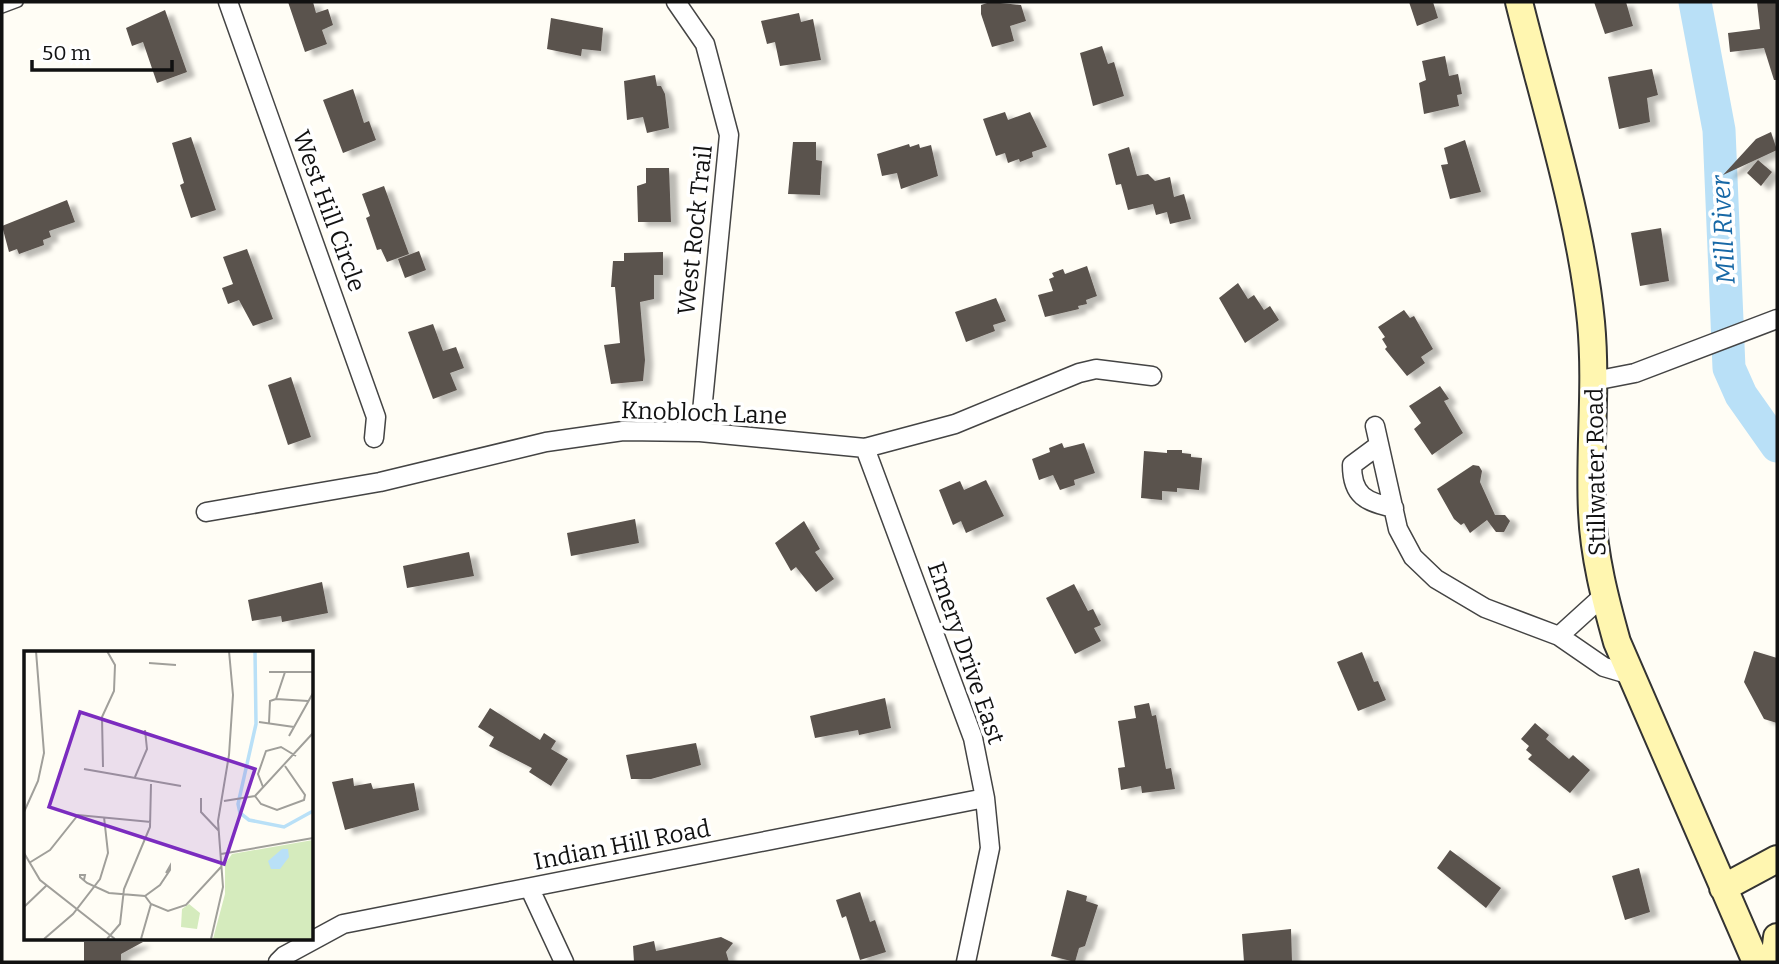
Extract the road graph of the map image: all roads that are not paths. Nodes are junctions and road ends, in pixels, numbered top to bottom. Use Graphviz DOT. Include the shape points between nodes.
graph roads {
  1 [pos="18,2"];
  2 [pos="229,2"];
  3 [pos="676,2"];
  4 [pos="1519,2"];
  5 [pos="2,8"];
  6 [pos="1774,320"];
  7 [pos="1152,376"];
  8 [pos="1594,381"];
  9 [pos="1375,426"];
  10 [pos="700,432"];
  11 [pos="374,438"];
  12 [pos="1380,445"];
  13 [pos="865,448"];
  14 [pos="1394,508"];
  15 [pos="206,512"];
  16 [pos="1604,596"];
  17 [pos="1559,636"];
  18 [pos="1631,675"];
  19 [pos="985,798"];
  20 [pos="1777,859"];
  21 [pos="1723,888"];
  22 [pos="530,889"];
  23 [pos="1777,937"];
  24 [pos="313,940"];
  25 [pos="313,940"];
  26 [pos="278,962"];
  27 [pos="564,962"];
  28 [pos="966,962"];
  29 [pos="1756,962"];
  30 [pos="1774,962"];
  1 -- 5 [label="lane"];
  2 -- 11 [label="street, West Hill Circle" via="376,417"];
  3 -- 10 [label="street, West Rock Trail" via="705,44 729,135"];
  4 -- 8 [label="main road, Stillwater Road" via="1578,245 1591,321"];
  6 -- 8 [label="street" via="1635,373"];
  7 -- 13 [label="street, Knobloch Lane" via="1096,369 1079,373 955,424"];
  8 -- 16 [label="main road, Stillwater Road" via="1592,513"];
  9 -- 12 [label="street"];
  10 -- 13 [label="street, Knobloch Lane"];
  10 -- 15 [label="street, Knobloch Lane" via="623,431 546,442 380,482"];
  12 -- 14 [label="street"];
  12 -- 14 [label="street" via="1352,466 1352,481 1362,497"];
  13 -- 19 [label="street, Emery Drive East" via="973,738"];
  14 -- 17 [label="street" via="1398,529 1413,557 1436,579 1485,608"];
  16 -- 17 [label="street"];
  16 -- 18 [label="main road, Stillwater Road"];
  17 -- 18 [label="street" via="1604,667"];
  18 -- 21 [label="main road, Stillwater Road"];
  19 -- 22 [label="street, Indian Hill Road"];
  19 -- 28 [label="street, Emery Drive East" via="990,848"];
  20 -- 21 [label="main road"];
  21 -- 29 [label="main road, Stillwater Road"];
  22 -- 25 [label="street, Indian Hill Road" via="343,923"];
  22 -- 27 [label="street"];
  23 -- 30 [label="main road"];
  24 -- 26 [label="street, Indian Hill Road"];
}
